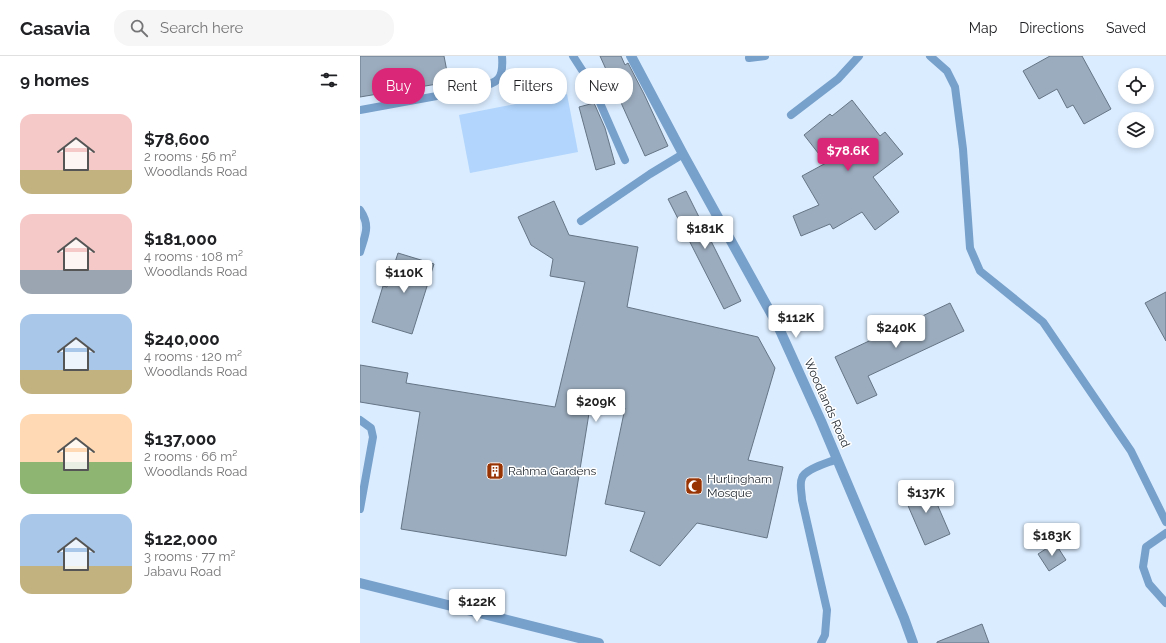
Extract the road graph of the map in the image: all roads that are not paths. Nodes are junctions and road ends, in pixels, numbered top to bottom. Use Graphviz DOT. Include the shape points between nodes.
graph roads {
  1 [pos="502,56"];
  2 [pos="573,56"];
  3 [pos="631,56"];
  4 [pos="765,56"];
  5 [pos="859,56"];
  6 [pos="930,56"];
  7 [pos="749,58"];
  8 [pos="360,110"];
  9 [pos="791,115"];
  10 [pos="683,154"];
  11 [pos="625,160"];
  12 [pos="360,210"];
  13 [pos="582,221"];
  14 [pos="360,252"];
  15 [pos="360,420"];
  16 [pos="837,459"];
  17 [pos="360,509"];
  18 [pos="1166,522"];
  19 [pos="1166,533"];
  20 [pos="360,583"];
  21 [pos="1166,603"];
  22 [pos="592,642"];
  23 [pos="822,643"];
  24 [pos="913,643"];
  1 -- 8 [label="lane" via="503,69 500,77 490,84"];
  2 -- 11 [label="lane" via="592,87"];
  3 -- 10 [label="street, Woodlands Road"];
  4 -- 7 [label="lane"];
  5 -- 9 [label="lane" via="838,79"];
  6 -- 18 [label="lane" via="947,71 954,87 963,149 970,248 980,271 1044,322 1131,451"];
  10 -- 13 [label="lane"];
  10 -- 16 [label="street, Woodlands Road" via="778,326"];
  12 -- 14 [label="lane" via="366,218 366,230"];
  15 -- 17 [label="lane" via="371,428 373,437"];
  16 -- 23 [label="lane" via="807,472 801,482 802,500 827,610"];
  16 -- 24 [label="street, Woodlands Road"];
  19 -- 21 [label="lane" via="1146,547 1143,567 1149,584"];
  20 -- 22 [label="street"];
}
